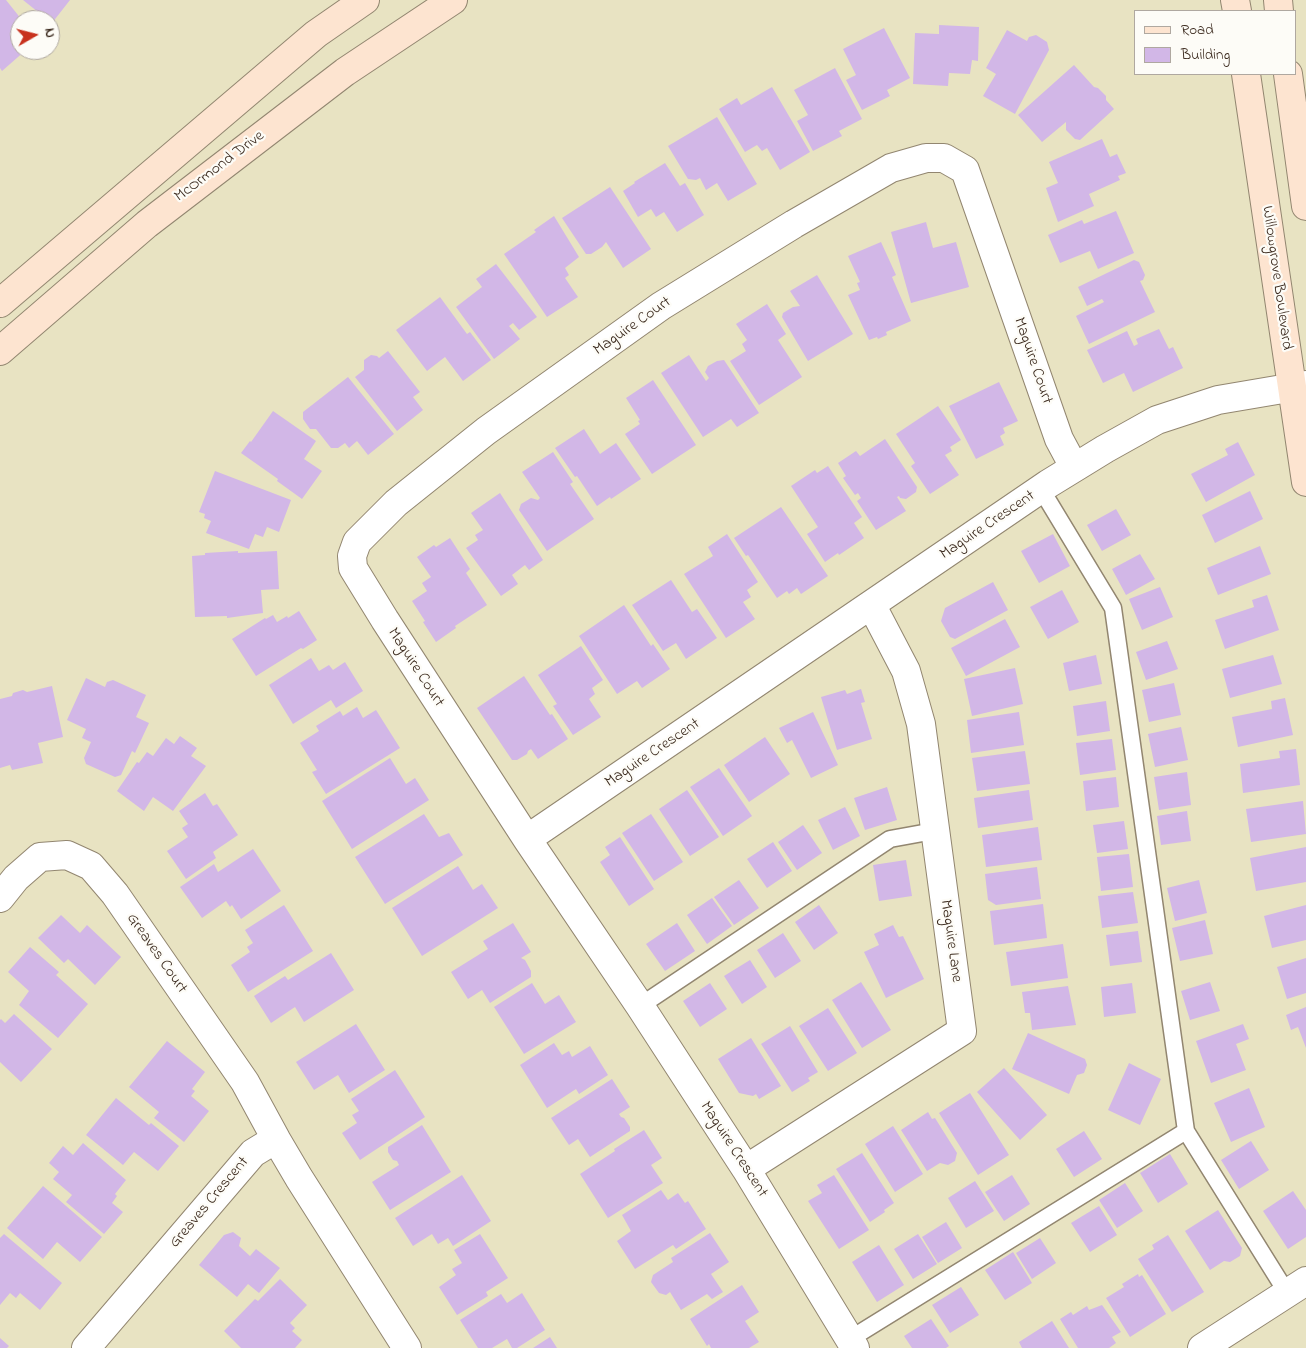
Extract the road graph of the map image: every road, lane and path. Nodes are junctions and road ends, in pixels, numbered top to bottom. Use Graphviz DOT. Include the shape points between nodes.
graph roads {
  1 [pos="365,0"];
  2 [pos="453,0"];
  3 [pos="1246,75"];
  4 [pos="1288,75"];
  5 [pos="1306,206"];
  6 [pos="0,303"];
  7 [pos="0,351"];
  8 [pos="1299,386"];
  9 [pos="1074,467"];
  10 [pos="1306,482"];
  11 [pos="1041,490"];
  12 [pos="872,606"];
  13 [pos="934,831"];
  14 [pos="527,839"];
  15 [pos="0,898"];
  16 [pos="640,1006"];
  17 [pos="1186,1131"];
  18 [pos="276,1139"];
  19 [pos="746,1169"];
  20 [pos="1296,1287"];
  21 [pos="852,1343"];
  22 [pos="86,1348"];
  23 [pos="407,1348"];
  24 [pos="1202,1348"];
  1 -- 6 [label="main road" via="316,34"];
  2 -- 7 [label="main road, McOrmond Drive" via="345,72 147,224"];
  3 -- 8 [label="main road, Willowgrove Boulevard"];
  4 -- 5 [label="main road"];
  8 -- 9 [label="street, Maguire Crescent" via="1218,400 1157,420"];
  8 -- 10 [label="main road, Willowgrove Boulevard"];
  9 -- 11 [label="street, Maguire Crescent"];
  9 -- 14 [label="street, Maguire Court" via="1059,439 966,170 944,158 926,158 891,168 661,306 486,431 396,503 357,542 352,556 353,568 385,620"];
  11 -- 12 [label="street, Maguire Crescent"];
  11 -- 17 [label="lane" via="1113,608"];
  12 -- 13 [label="street, Maguire Lane" via="909,680 921,724"];
  12 -- 14 [label="street, Maguire Crescent"];
  13 -- 16 [label="lane" via="890,839"];
  13 -- 19 [label="street, Maguire Lane" via="962,1031"];
  14 -- 16 [label="street, Maguire Crescent"];
  15 -- 18 [label="street, Greaves Court" via="16,878 40,857 67,855 91,866 115,894 245,1082"];
  16 -- 19 [label="street, Maguire Crescent"];
  17 -- 20 [label="lane"];
  17 -- 21 [label="lane"];
  18 -- 22 [label="street, Greaves Crescent" via="253,1152"];
  18 -- 23 [label="street"];
  19 -- 21 [label="street, Maguire Crescent"];
  20 -- 24 [label="street"];
}
